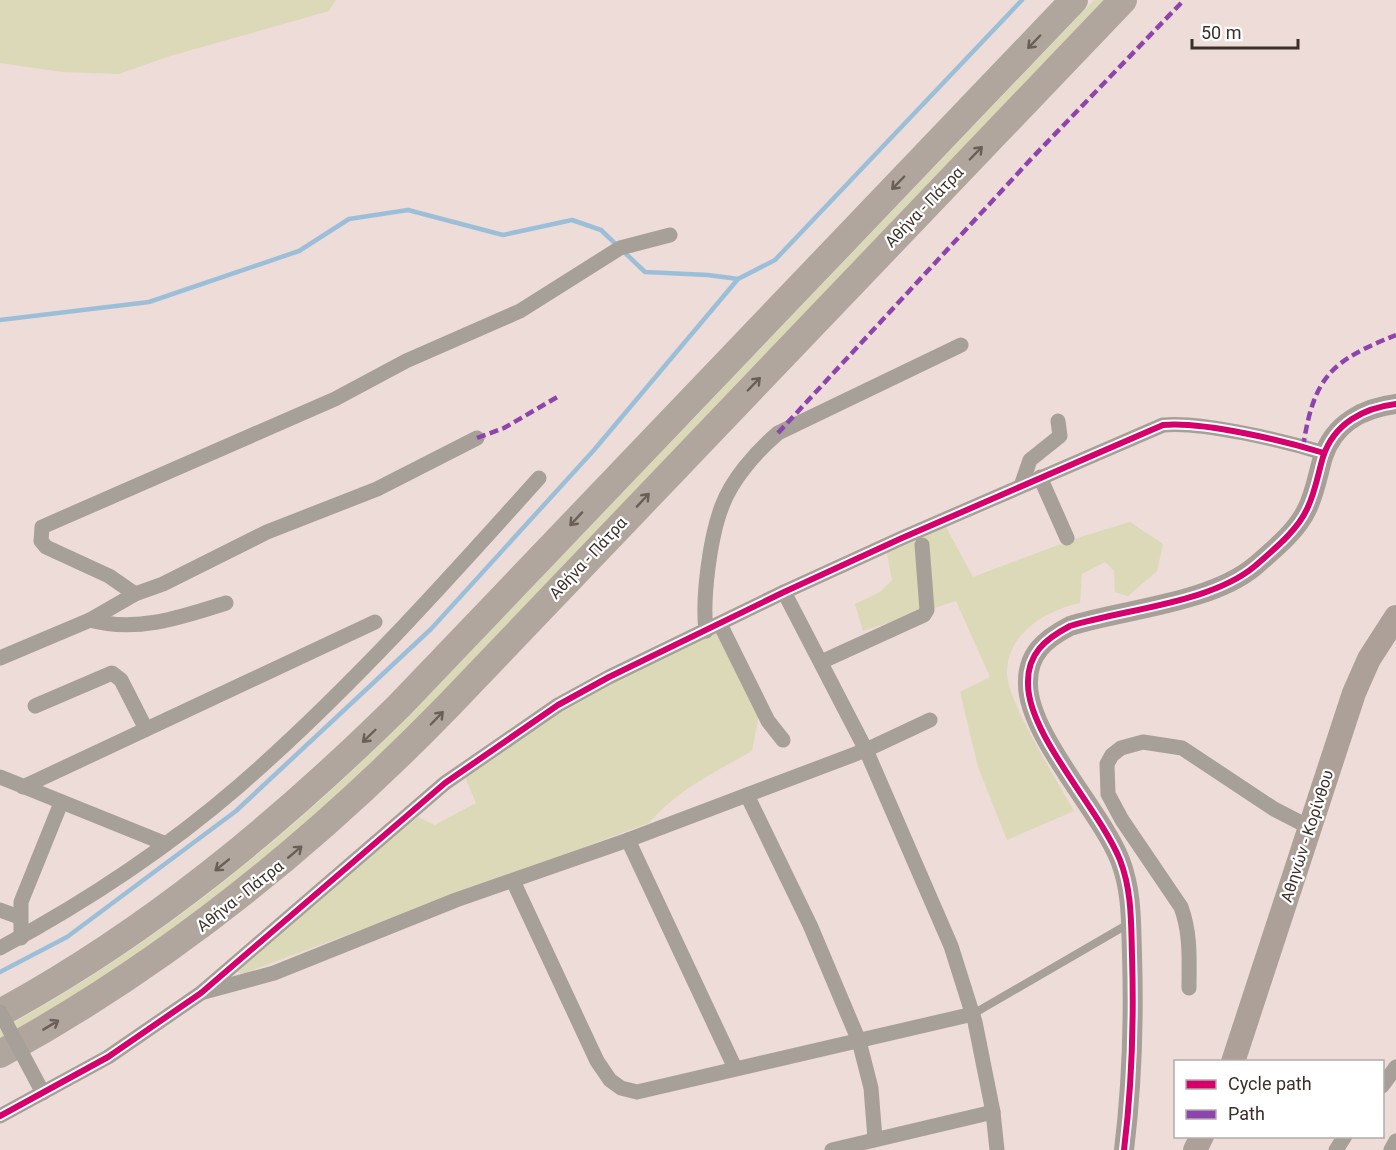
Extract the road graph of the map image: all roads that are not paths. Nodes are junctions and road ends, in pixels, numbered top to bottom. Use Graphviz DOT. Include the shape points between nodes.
graph roads {
  1 [pos="1074,0"];
  2 [pos="1123,0"];
  3 [pos="670,235"];
  4 [pos="961,345"];
  5 [pos="1396,404"];
  6 [pos="1058,421"];
  7 [pos="477,438"];
  8 [pos="1324,453"];
  9 [pos="1040,477"];
  10 [pos="539,478"];
  11 [pos="1021,486"];
  12 [pos="1067,538"];
  13 [pos="922,545"];
  14 [pos="784,592"];
  15 [pos="135,594"];
  16 [pos="226,603"];
  17 [pos="1396,617"];
  18 [pos="90,620"];
  19 [pos="375,622"];
  20 [pos="720,624"];
  21 [pos="706,631"];
  22 [pos="0,644"];
  23 [pos="16,650"];
  24 [pos="0,658"];
  25 [pos="821,662"];
  26 [pos="35,706"];
  27 [pos="930,720"];
  28 [pos="146,729"];
  29 [pos="783,740"];
  30 [pos="866,750"];
  31 [pos="0,777"];
  32 [pos="23,788"];
  33 [pos="747,795"];
  34 [pos="61,803"];
  35 [pos="1309,827"];
  36 [pos="628,840"];
  37 [pos="166,844"];
  38 [pos="513,881"];
  39 [pos="0,910"];
  40 [pos="19,917"];
  41 [pos="1131,922"];
  42 [pos="10,943"];
  43 [pos="1189,988"];
  44 [pos="201,993"];
  45 [pos="0,1013"];
  46 [pos="973,1014"];
  47 [pos="859,1041"];
  48 [pos="0,1054"];
  49 [pos="1234,1060"];
  50 [pos="1396,1067"];
  51 [pos="735,1068"];
  52 [pos="1384,1085"];
  53 [pos="43,1093"];
  54 [pos="993,1112"];
  55 [pos="0,1116"];
  56 [pos="875,1139"];
  57 [pos="1396,1141"];
  58 [pos="832,1150"];
  59 [pos="997,1150"];
  60 [pos="1124,1150"];
  61 [pos="1391,1150"];
  1 -- 45 [label="highway, one-way" via="399,706 340,763 272,825 160,913"];
  48 -- 2 [label="highway, Αθήνα - Πάτρα, one-way" via="181,942 348,805 443,711"];
  3 -- 15 [label="street" via="620,248 520,311 416,356 335,399 42,527 41,541 46,547 109,576"];
  4 -- 21 [label="street" via="778,433 761,449 721,507 704,592"];
  5 -- 8 [label="street" via="1358,414 1345,423"];
  6 -- 11 [label="street" via="1060,436 1030,460"];
  7 -- 15 [label="street" via="377,489 267,532"];
  8 -- 9 [label="street" via="1177,424 1153,428"];
  8 -- 41 [label="street" via="1306,511 1254,567 1214,589 1070,626 1039,646 1030,665 1028,686 1041,730 1120,859 1128,881"];
  9 -- 11 [label="street"];
  9 -- 12 [label="street"];
  10 -- 37 [label="street" via="439,589 296,734"];
  11 -- 14 [label="street"];
  13 -- 25 [label="street" via="927,610 924,615"];
  14 -- 20 [label="street"];
  14 -- 25 [label="street"];
  15 -- 18 [label="street"];
  16 -- 18 [label="street" via="147,625"];
  17 -- 35 [label="main road, Αθηνών - Κορίνθου" via="1369,659 1354,693"];
  18 -- 23 [label="street"];
  19 -- 28 [label="street"];
  20 -- 21 [label="street"];
  20 -- 29 [label="street" via="768,721"];
  21 -- 44 [label="street" via="558,705 445,783"];
  22 -- 23 [label="street"];
  23 -- 24 [label="street"];
  25 -- 30 [label="street"];
  26 -- 28 [label="street" via="112,673 121,680"];
  27 -- 30 [label="street"];
  28 -- 32 [label="street"];
  30 -- 33 [label="street"];
  30 -- 46 [label="street" via="951,946"];
  31 -- 32 [label="street"];
  32 -- 34 [label="street"];
  33 -- 36 [label="street"];
  33 -- 47 [label="street" via="810,925"];
  34 -- 37 [label="street"];
  34 -- 40 [label="street" via="21,902"];
  35 -- 43 [label="street" via="1274,809 1182,748 1143,742 1112,755 1107,764 1108,794 1185,917"];
  35 -- 49 [label="main road, Αθηνών - Κορίνθου"];
  36 -- 38 [label="street"];
  36 -- 51 [label="street"];
  37 -- 42 [label="street"];
  38 -- 44 [label="street" via="274,973"];
  38 -- 51 [label="street" via="587,1043 610,1080 637,1092"];
  39 -- 40 [label="street"];
  40 -- 42 [label="street"];
  41 -- 46 [label="lane"];
  41 -- 60 [label="street" via="1134,1012"];
  44 -- 53 [label="street" via="108,1057"];
  45 -- 53 [label="street, bridge"];
  46 -- 47 [label="street"];
  46 -- 54 [label="street"];
  47 -- 51 [label="street"];
  47 -- 56 [label="street" via="871,1088"];
  50 -- 52 [label="street"];
  53 -- 55 [label="street"];
  54 -- 56 [label="street"];
  54 -- 59 [label="street"];
  56 -- 58 [label="street"];
  57 -- 61 [label="street"];
}
